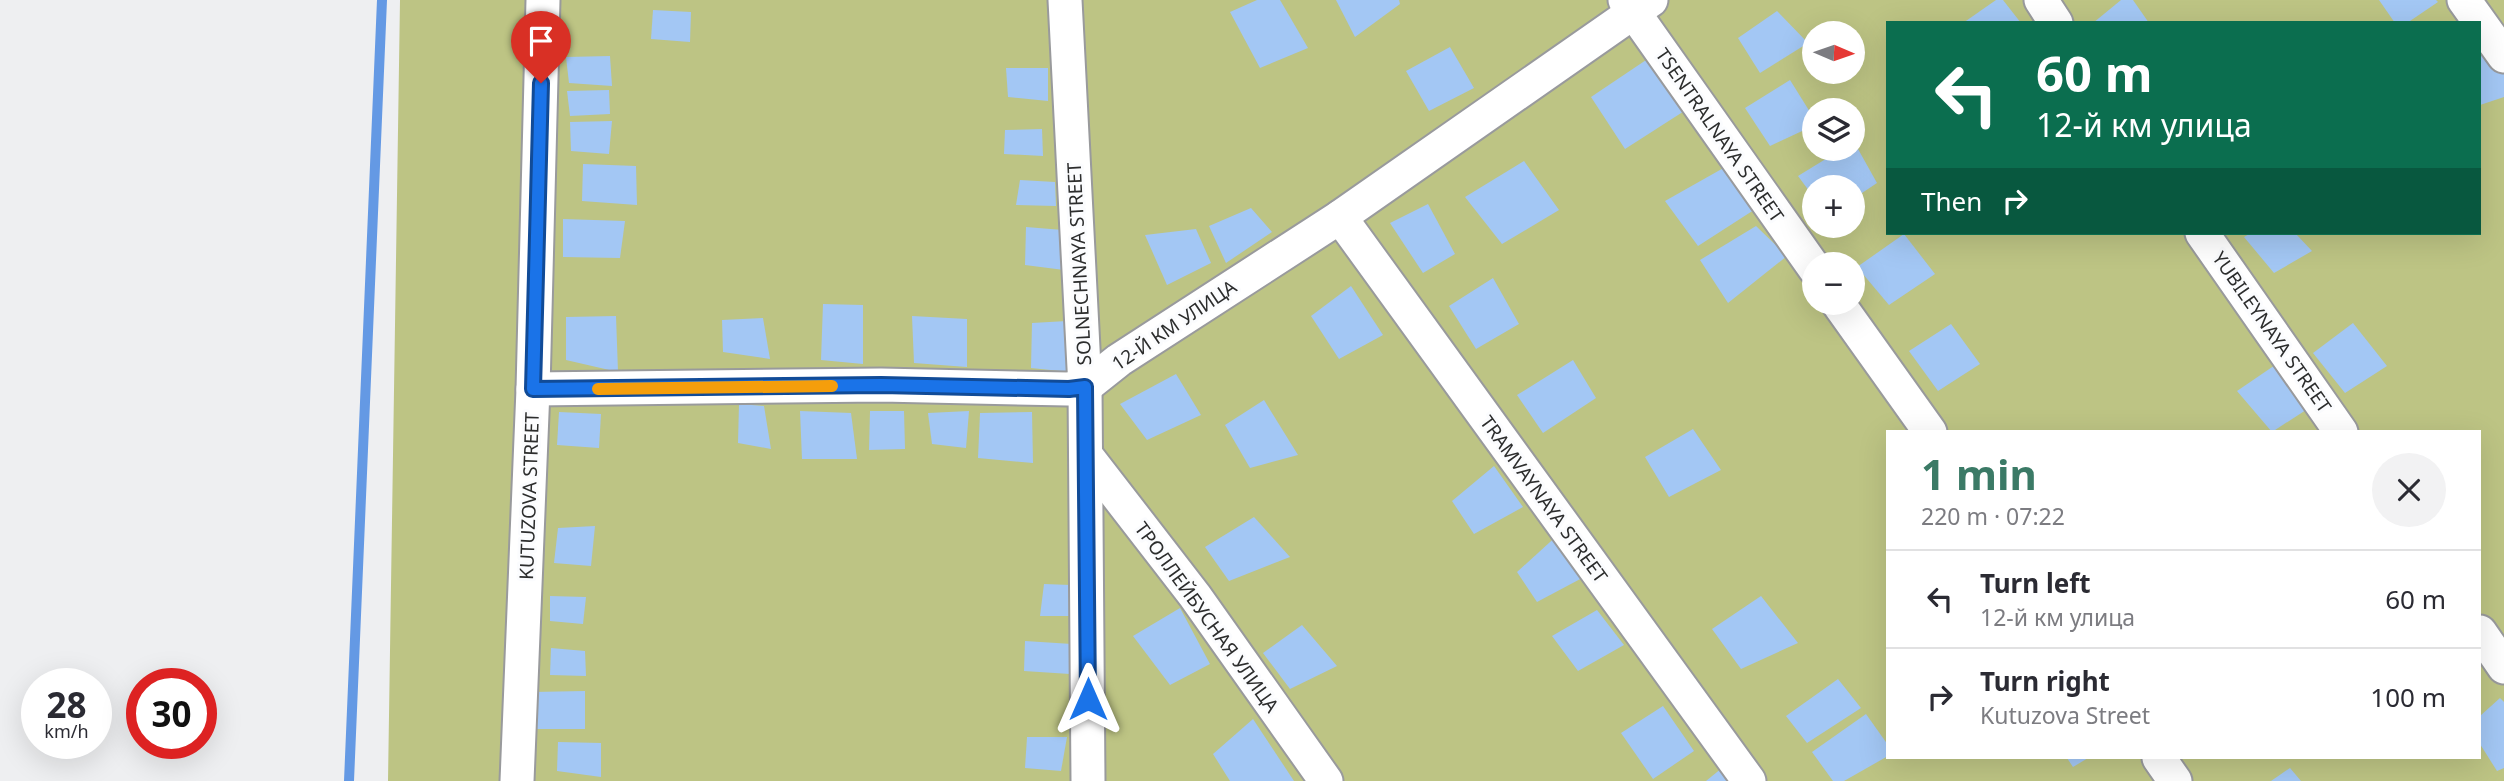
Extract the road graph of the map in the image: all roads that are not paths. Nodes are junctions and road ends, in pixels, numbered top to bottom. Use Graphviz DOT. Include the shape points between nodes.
graph roads {
  1 [pos="543,0"];
  2 [pos="1065,0"];
  3 [pos="2040,0"];
  4 [pos="2464,0"];
  5 [pos="1637,4"];
  6 [pos="2055,21"];
  7 [pos="2479,21"];
  8 [pos="2481,24"];
  9 [pos="2504,56"];
  10 [pos="1340,217"];
  11 [pos="2203,235"];
  12 [pos="1804,252"];
  13 [pos="1847,315"];
  14 [pos="1085,387"];
  15 [pos="533,389"];
  16 [pos="1929,430"];
  17 [pos="2340,430"];
  18 [pos="1087,455"];
  19 [pos="2481,633"];
  20 [pos="2504,667"];
  21 [pos="2160,759"];
  22 [pos="517,781"];
  23 [pos="1088,781"];
  24 [pos="1326,781"];
  25 [pos="1749,781"];
  26 [pos="2175,781"];
  1 -- 15 [label="street, KUTUZOVA STREET"];
  2 -- 14 [label="street, SOLNECHNAYA STREET"];
  3 -- 6 [label="street"];
  4 -- 7 [label="street"];
  5 -- 10 [label="street, 12-Й КМ УЛИЦА"];
  5 -- 12 [label="street, TSENTRALNAYA STREET"];
  8 -- 9 [label="street"];
  10 -- 14 [label="street, 12-Й КМ УЛИЦА" via="1119,359"];
  10 -- 25 [label="street, TRAMVAYNAYA STREET"];
  11 -- 17 [label="street, YUBILEYNAYA STREET"];
  13 -- 16 [label="street"];
  14 -- 15 [label="street"];
  14 -- 18 [label="street, SOLNECHNAYA STREET"];
  15 -- 22 [label="street, KUTUZOVA STREET"];
  18 -- 23 [label="street, SOLNECHNAYA STREET"];
  18 -- 24 [label="street, ТРОЛЛЕЙБУСНАЯ УЛИЦА" via="1195,596"];
  19 -- 20 [label="street"];
  21 -- 26 [label="street"];
}
